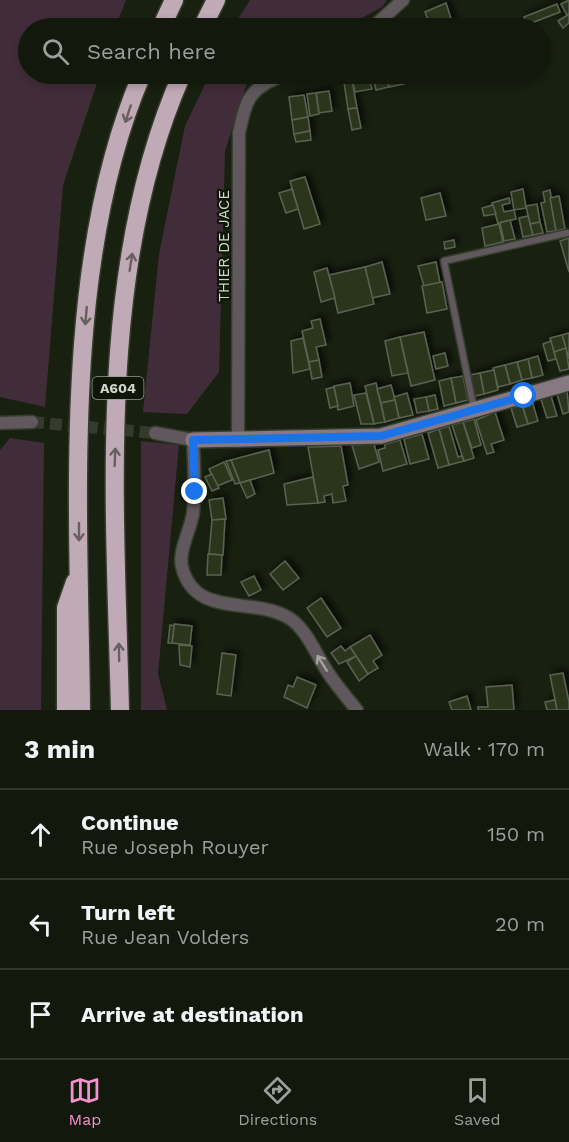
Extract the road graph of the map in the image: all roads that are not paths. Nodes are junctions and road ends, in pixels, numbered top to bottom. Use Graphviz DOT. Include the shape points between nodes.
graph roads {
  1 [pos="174,0"];
  2 [pos="216,0"];
  3 [pos="403,0"];
  4 [pos="166,18"];
  5 [pos="207,18"];
  6 [pos="383,18"];
  7 [pos="139,84"];
  8 [pos="178,84"];
  9 [pos="263,84"];
  10 [pos="567,232"];
  11 [pos="569,383"];
  12 [pos="474,410"];
  13 [pos="32,422"];
  14 [pos="0,423"];
  15 [pos="155,434"];
  16 [pos="193,440"];
  17 [pos="238,441"];
  18 [pos="79,572"];
  19 [pos="66,710"];
  20 [pos="81,710"];
  21 [pos="120,710"];
  22 [pos="357,710"];
  1 -- 4 [label="highway"];
  2 -- 5 [label="highway"];
  3 -- 6 [label="street"];
  7 -- 18 [label="highway, A604, one-way" via="114,155 88,301 81,377"];
  21 -- 8 [label="highway, A604, one-way" via="115,473 124,302 151,162"];
  9 -- 17 [label="street, THIER DE JACE" via="244,106 239,134"];
  10 -- 12 [label="lane" via="444,261"];
  11 -- 12 [label="street"];
  12 -- 17 [label="street" via="381,436"];
  13 -- 14 [label="street"];
  15 -- 16 [label="street"];
  16 -- 17 [label="street"];
  22 -- 16 [label="street, one-way" via="289,618 260,607 221,604 198,595 186,581 181,563 193,517"];
  18 -- 19 [label="highway" via="66,608"];
  18 -- 20 [label="highway, A604"];
}
